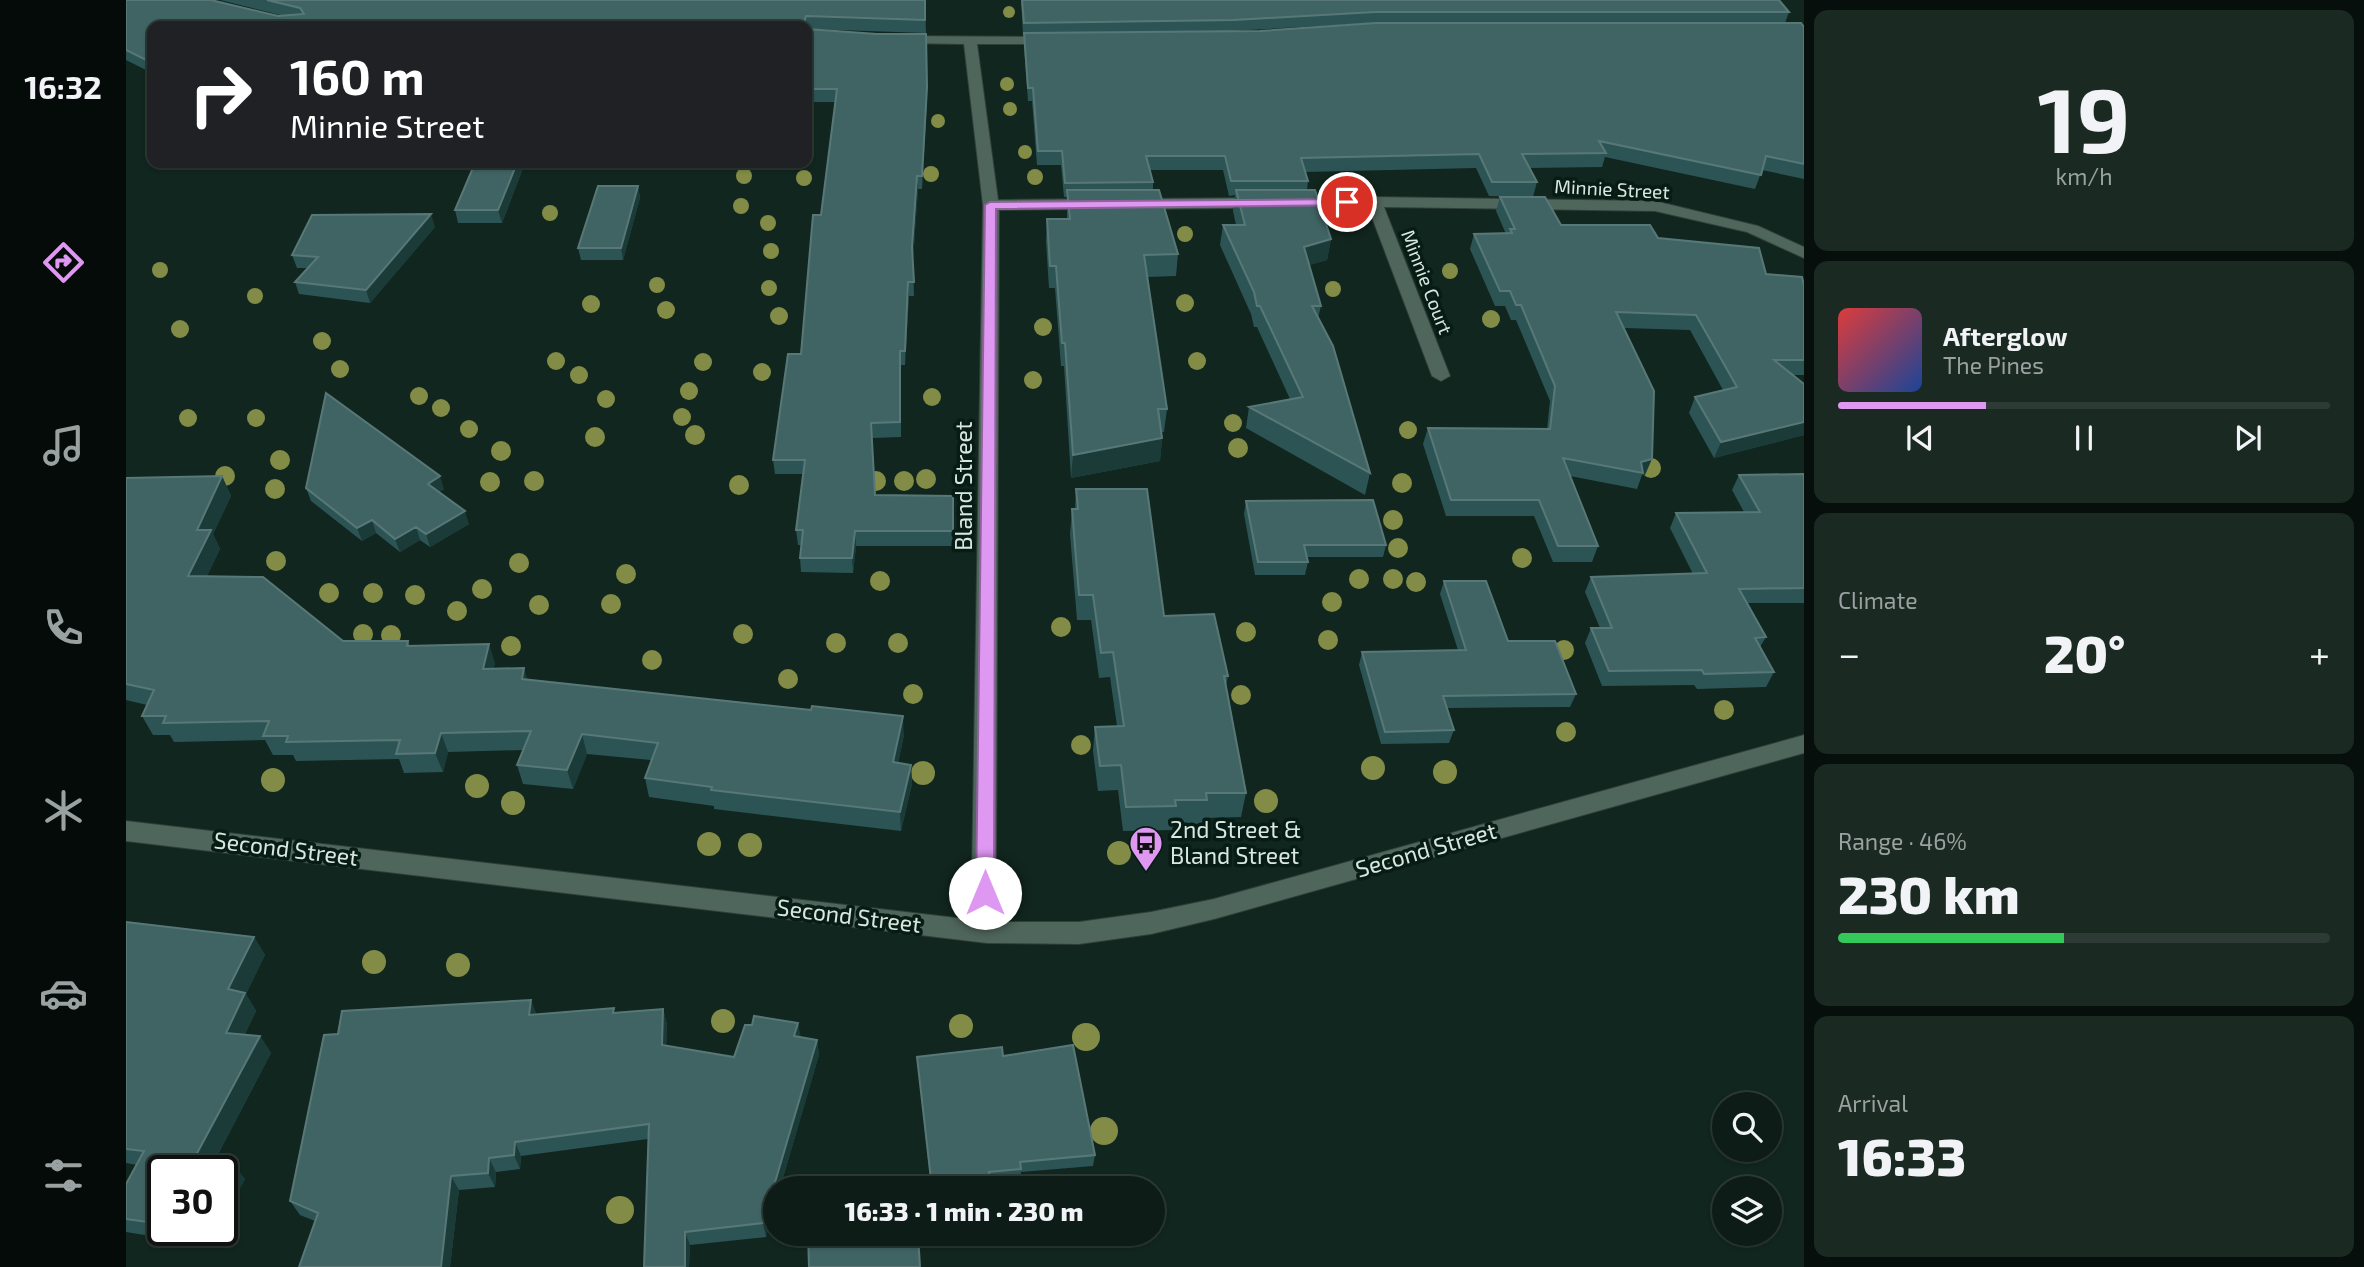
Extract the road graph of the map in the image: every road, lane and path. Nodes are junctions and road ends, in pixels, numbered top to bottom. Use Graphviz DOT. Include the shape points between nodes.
graph roads {
  1 [pos="891,40"];
  2 [pos="970,40"];
  3 [pos="1066,40"];
  4 [pos="1374,202"];
  5 [pos="990,205"];
  6 [pos="1804,253"];
  7 [pos="1441,376"];
  8 [pos="1804,744"];
  9 [pos="126,831"];
  10 [pos="987,933"];
  1 -- 2 [label="street"];
  2 -- 3 [label="street"];
  2 -- 5 [label="street, Bland Street"];
  4 -- 5 [label="street, Minnie Street"];
  4 -- 6 [label="street, Minnie Street" via="1656,206 1752,229"];
  4 -- 7 [label="street, Minnie Court"];
  5 -- 10 [label="street, Bland Street"];
  8 -- 10 [label="street, Second Street" via="1214,909 1079,933"];
  9 -- 10 [label="street, Second Street"];
}
